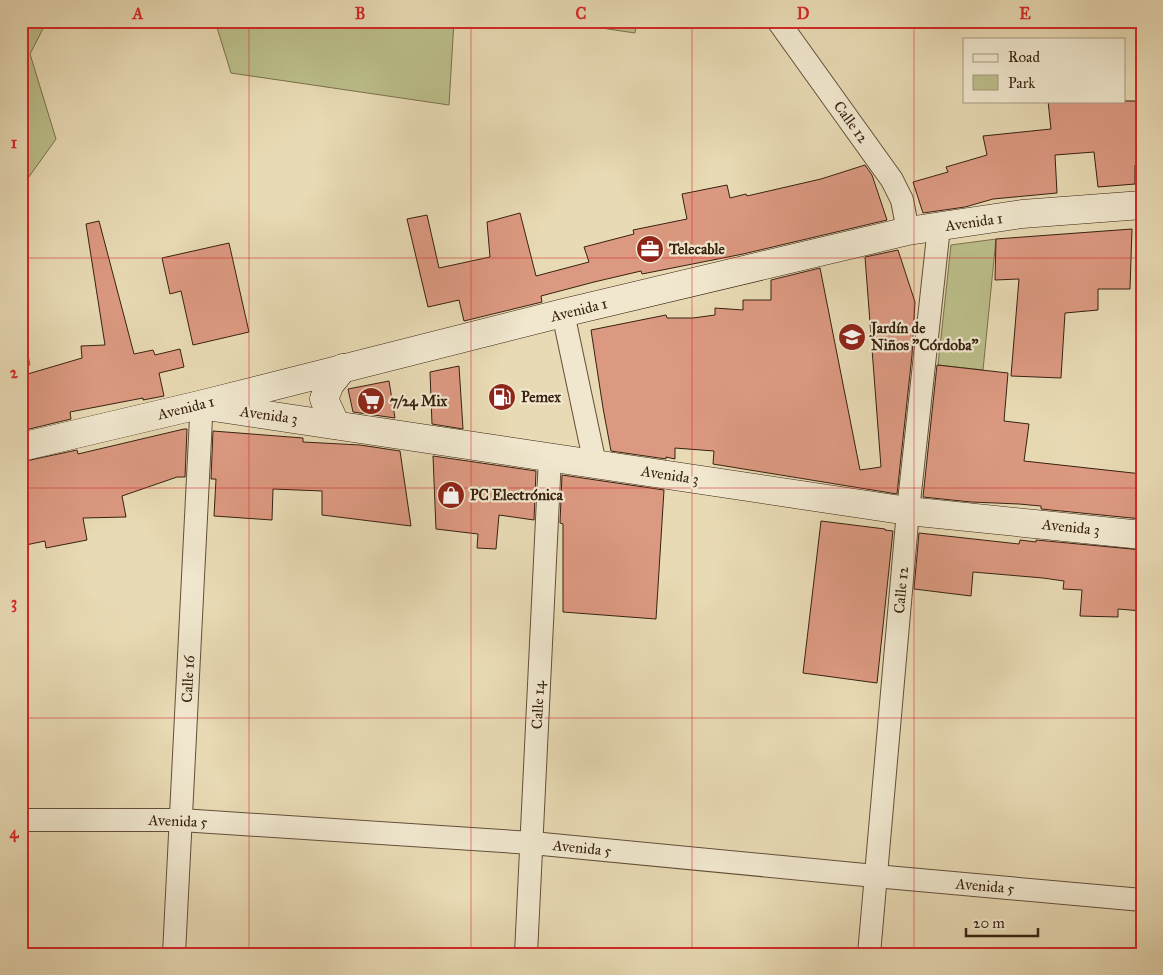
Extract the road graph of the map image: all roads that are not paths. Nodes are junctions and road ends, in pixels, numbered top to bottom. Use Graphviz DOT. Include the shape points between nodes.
graph roads {
  1 [pos="778,21"];
  2 [pos="1142,205"];
  3 [pos="939,227"];
  4 [pos="908,231"];
  5 [pos="563,313"];
  6 [pos="343,368"];
  7 [pos="199,405"];
  8 [pos="336,425"];
  9 [pos="21,447"];
  10 [pos="550,457"];
  11 [pos="595,464"];
  12 [pos="908,511"];
  13 [pos="1142,534"];
  14 [pos="21,820"];
  15 [pos="181,820"];
  16 [pos="532,843"];
  17 [pos="875,876"];
  18 [pos="1142,900"];
  19 [pos="174,954"];
  20 [pos="526,954"];
  21 [pos="869,954"];
  1 -- 4 [label="street, Calle 12" via="892,180 902,200"];
  2 -- 3 [label="main road, Avenida 1" via="1022,214"];
  3 -- 4 [label="main road, Avenida 1"];
  3 -- 12 [label="street, Calle 12"];
  4 -- 5 [label="main road, Avenida 1"];
  5 -- 6 [label="main road, Avenida 1"];
  5 -- 11 [label="street"];
  6 -- 7 [label="main road, Avenida 1"];
  6 -- 8 [label="main road" via="330,384 324,400"];
  7 -- 8 [label="main road, Avenida 3"];
  7 -- 9 [label="main road, Avenida 1"];
  7 -- 15 [label="street, Calle 16" via="201,418"];
  8 -- 10 [label="main road, Avenida 3"];
  10 -- 11 [label="main road, Avenida 3"];
  10 -- 16 [label="street, Calle 14"];
  11 -- 12 [label="main road, Avenida 3"];
  12 -- 13 [label="main road, Avenida 3"];
  12 -- 17 [label="street, Calle 12"];
  14 -- 15 [label="street, Avenida 5"];
  15 -- 16 [label="street, Avenida 5"];
  15 -- 19 [label="street, Calle 16"];
  16 -- 17 [label="street, Avenida 5"];
  16 -- 20 [label="street, Calle 14"];
  17 -- 18 [label="street, Avenida 5"];
  17 -- 21 [label="street, Calle 12"];
}
